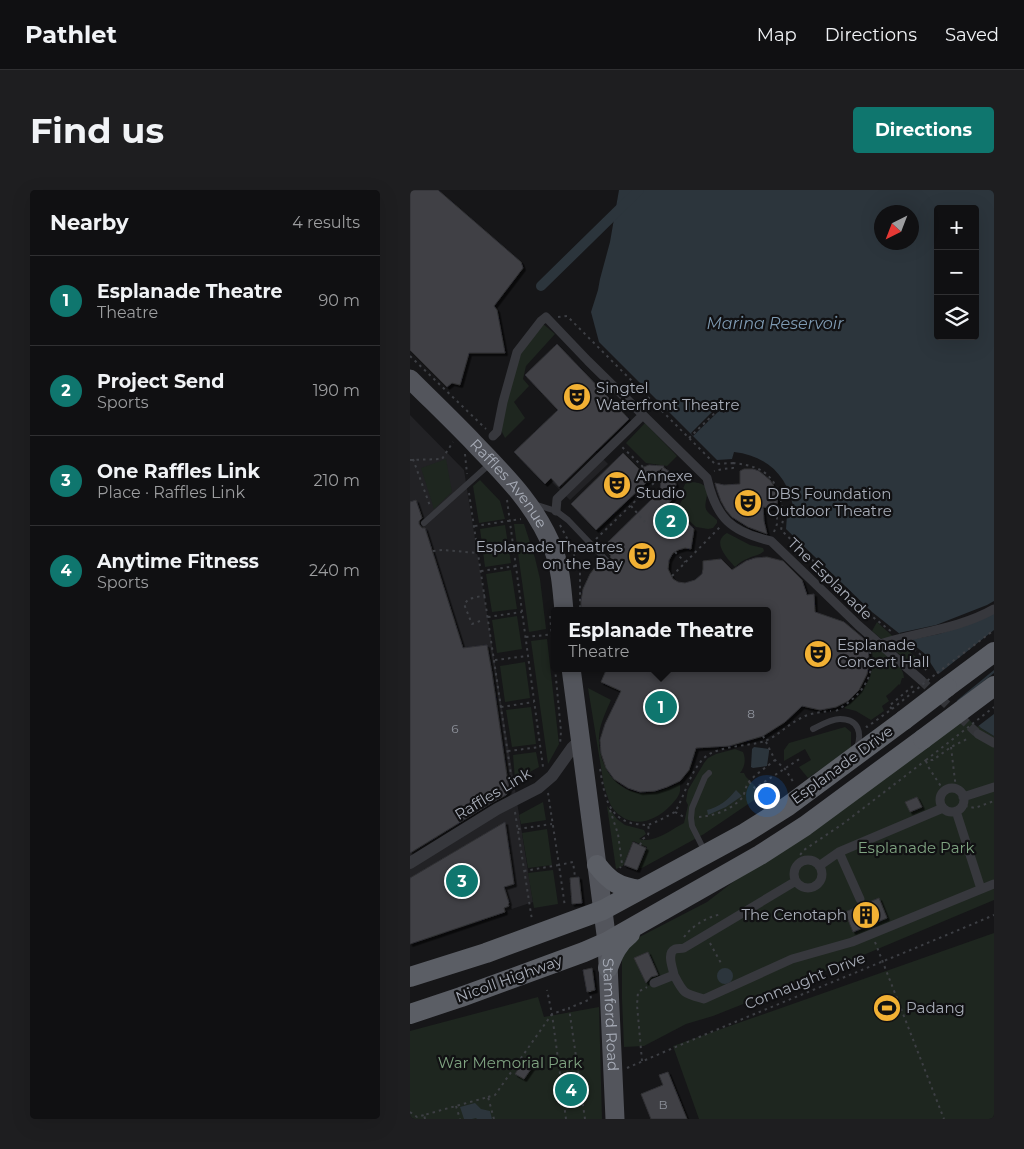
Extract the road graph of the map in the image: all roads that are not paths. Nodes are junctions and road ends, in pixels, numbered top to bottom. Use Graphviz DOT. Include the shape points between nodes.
graph roads {
  1 [pos="410,379"];
  2 [pos="643,415"];
  3 [pos="493,436"];
  4 [pos="487,466"];
  5 [pos="521,508"];
  6 [pos="556,511"];
  7 [pos="424,523"];
  8 [pos="607,560"];
  9 [pos="557,607"];
  10 [pos="994,609"];
  11 [pos="880,644"];
  12 [pos="994,652"];
  13 [pos="572,672"];
  14 [pos="920,678"];
  15 [pos="994,686"];
  16 [pos="813,729"];
  17 [pos="978,734"];
  18 [pos="580,740"];
  19 [pos="994,743"];
  20 [pos="852,758"];
  21 [pos="709,773"];
  22 [pos="994,787"];
  23 [pos="961,804"];
  24 [pos="943,808"];
  25 [pos="839,852"];
  26 [pos="706,854"];
  27 [pos="410,863"];
  28 [pos="597,865"];
  29 [pos="819,866"];
  30 [pos="796,881"];
  31 [pos="994,884"];
  32 [pos="981,889"];
  33 [pos="640,890"];
  34 [pos="860,899"];
  35 [pos="603,910"];
  36 [pos="653,916"];
  37 [pos="607,942"];
  38 [pos="608,968"];
  39 [pos="674,975"];
  40 [pos="410,977"];
  41 [pos="654,983"];
  42 [pos="410,1014"];
  43 [pos="615,1119"];
  1 -- 4 [label="main road, Raffles Avenue"];
  2 -- 3 [label="street, The Esplanade" via="546,317 517,352 497,432"];
  2 -- 6 [label="street" via="557,499"];
  2 -- 11 [label="street, The Esplanade" via="707,478 712,498 727,520 744,533 771,541"];
  4 -- 5 [label="main road, Raffles Avenue" via="504,474"];
  4 -- 7 [label="lane"];
  5 -- 6 [label="lane"];
  5 -- 9 [label="main road, Raffles Avenue" via="546,532 554,552 560,575"];
  6 -- 8 [label="lane"];
  10 -- 11 [label="street" via="959,624"];
  11 -- 14 [label="street, The Esplanade"];
  12 -- 20 [label="highway, Esplanade Drive, bridge" via="898,715"];
  13 -- 18 [label="main road"];
  15 -- 36 [label="highway, Esplanade Drive, bridge" via="805,826"];
  16 -- 20 [label="lane" via="839,719 853,723 860,738"];
  17 -- 19 [label="street"];
  18 -- 27 [label="street, Raffles Link" via="552,776 517,804 497,809"];
  18 -- 28 [label="main road"];
  20 -- 26 [label="highway, Esplanade Drive" via="778,812"];
  21 -- 26 [label="lane" via="690,818"];
  22 -- 23 [label="street"];
  23 -- 24 [label="street" via="951,812"];
  23 -- 24 [label="street" via="962,792 954,788 944,791 940,799"];
  23 -- 32 [label="street"];
  24 -- 25 [label="street"];
  25 -- 29 [label="street"];
  25 -- 34 [label="street"];
  26 -- 33 [label="highway, Esplanade Drive"];
  28 -- 33 [label="highway" via="606,877 621,886"];
  28 -- 35 [label="main road"];
  29 -- 30 [label="street" via="812,861 802,861 794,870"];
  29 -- 30 [label="street" via="822,875 816,885 804,887"];
  30 -- 39 [label="street" via="684,948 671,952"];
  31 -- 32 [label="street"];
  32 -- 39 [label="street" via="852,942 792,959 704,999 686,993"];
  33 -- 35 [label="highway, Esplanade Drive"];
  35 -- 37 [label="main road, Stamford Road"];
  35 -- 40 [label="highway"];
  36 -- 37 [label="highway, Esplanade Drive"];
  36 -- 38 [label="highway" via="618,945"];
  37 -- 38 [label="main road, Stamford Road"];
  37 -- 42 [label="highway, Nicoll Highway"];
  38 -- 43 [label="main road, Stamford Road"];
  39 -- 41 [label="street"];
}
